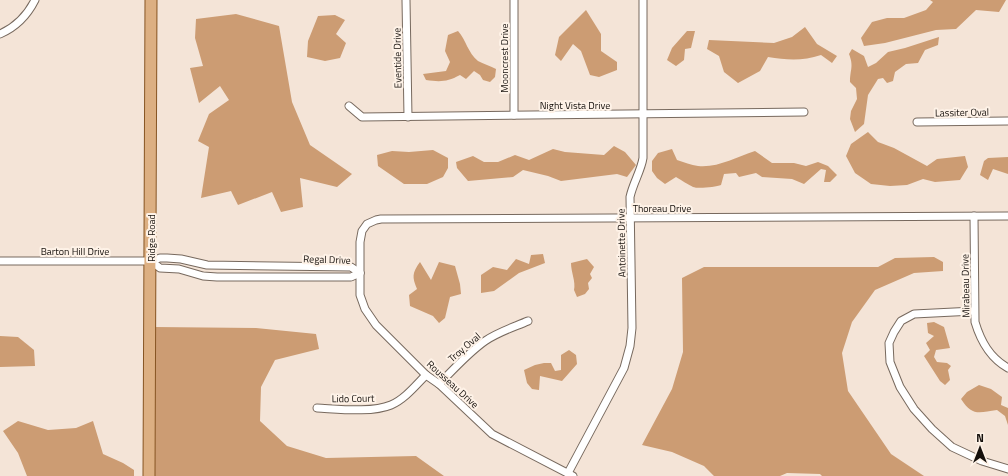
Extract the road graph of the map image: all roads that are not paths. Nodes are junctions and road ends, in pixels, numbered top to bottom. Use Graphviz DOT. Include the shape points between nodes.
graph roads {
  1 [pos="35,0"];
  2 [pos="151,0"];
  3 [pos="406,0"];
  4 [pos="514,0"];
  5 [pos="643,0"];
  6 [pos="0,34"];
  7 [pos="349,106"];
  8 [pos="804,112"];
  9 [pos="643,114"];
  10 [pos="514,115"];
  11 [pos="408,117"];
  12 [pos="1008,121"];
  13 [pos="916,122"];
  14 [pos="974,216"];
  15 [pos="1008,216"];
  16 [pos="630,218"];
  17 [pos="0,261"];
  18 [pos="151,261"];
  19 [pos="239,266"];
  20 [pos="360,272"];
  21 [pos="239,276"];
  22 [pos="974,311"];
  23 [pos="528,321"];
  24 [pos="1008,368"];
  25 [pos="426,375"];
  26 [pos="439,384"];
  27 [pos="317,408"];
  28 [pos="1008,469"];
  29 [pos="570,475"];
  30 [pos="149,476"];
  1 -- 6 [label="street" via="20,22"];
  2 -- 18 [label="main road, Ridge Road"];
  3 -- 11 [label="street, Eventide Drive"];
  4 -- 10 [label="street, Mooncrest Drive"];
  5 -- 9 [label="street, Antoinette Drive"];
  7 -- 11 [label="street, Night Vista Drive" via="362,117"];
  8 -- 9 [label="street, Night Vista Drive"];
  9 -- 10 [label="street, Night Vista Drive"];
  9 -- 16 [label="street, Antoinette Drive" via="643,158 632,188"];
  10 -- 11 [label="street, Night Vista Drive"];
  12 -- 13 [label="street, Lassiter Oval"];
  14 -- 15 [label="street, Thoreau Drive"];
  14 -- 16 [label="street, Thoreau Drive"];
  14 -- 22 [label="street, Mirabeau Drive"];
  16 -- 20 [label="street, Thoreau Drive" via="376,220 367,224 362,231"];
  16 -- 29 [label="street, Antoinette Drive" via="630,346 624,368"];
  17 -- 18 [label="street, Barton Hill Drive"];
  18 -- 19 [label="street, Regal Drive" via="166,258 207,265"];
  18 -- 21 [label="street, Regal Drive" via="160,268 179,269 203,276"];
  18 -- 30 [label="main road, Ridge Road"];
  19 -- 20 [label="street, Regal Drive" via="351,267"];
  19 -- 21 [label="street"];
  20 -- 21 [label="street, Regal Drive" via="351,277"];
  20 -- 25 [label="street, Rousseau Drive" via="360,295 365,309 376,325"];
  22 -- 24 [label="street, Mirabeau Drive" via="979,336 985,348"];
  22 -- 28 [label="street" via="914,314 901,321 889,343 890,362 900,387 914,409 932,429 952,447 982,461"];
  23 -- 26 [label="street, Troy Oval" via="486,340"];
  25 -- 26 [label="street, Rousseau Drive"];
  25 -- 27 [label="street, Lido Court" via="392,404 376,409"];
  26 -- 29 [label="street, Rousseau Drive" via="492,434"];
}
